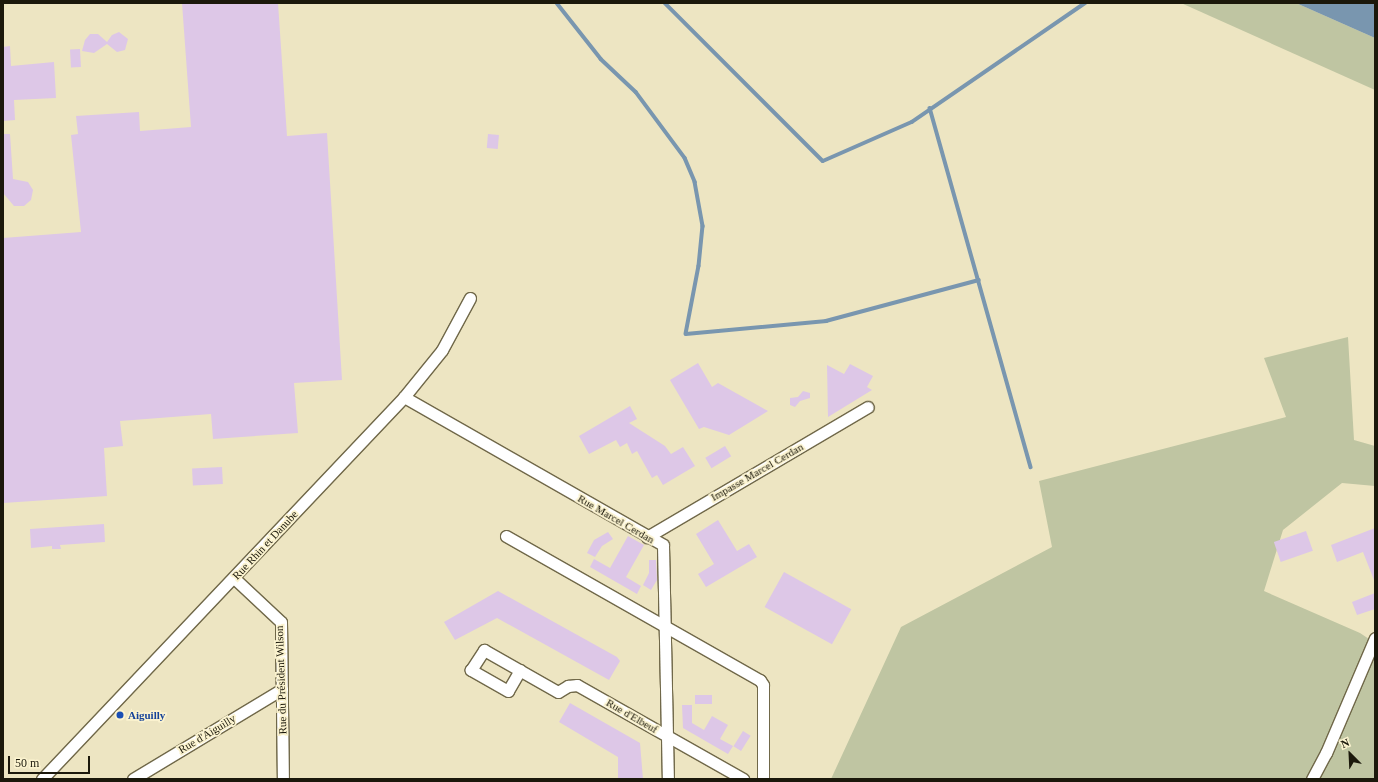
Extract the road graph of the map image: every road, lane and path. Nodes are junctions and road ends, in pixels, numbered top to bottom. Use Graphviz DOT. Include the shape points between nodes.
graph roads {
  1 [pos="470,298"];
  2 [pos="404,397"];
  3 [pos="868,407"];
  4 [pos="506,536"];
  5 [pos="647,537"];
  6 [pos="234,578"];
  7 [pos="665,626"];
  8 [pos="1375,638"];
  9 [pos="520,670"];
  10 [pos="282,689"];
  11 [pos="667,736"];
  12 [pos="42,779"];
  13 [pos="133,779"];
  14 [pos="284,779"];
  15 [pos="668,779"];
  16 [pos="743,779"];
  17 [pos="763,779"];
  18 [pos="1312,779"];
  1 -- 2 [label="street, Rue Rhin et Danube" via="442,350"];
  2 -- 5 [label="street, Rue Marcel Cerdan"];
  2 -- 6 [label="street, Rue Rhin et Danube"];
  3 -- 5 [label="street, Impasse Marcel Cerdan"];
  4 -- 7 [label="street"];
  5 -- 7 [label="street, Rue Marcel Cerdan" via="663,546"];
  6 -- 10 [label="street, Rue du Président Wilson" via="281,622"];
  6 -- 12 [label="street, Rue Rhin et Danube"];
  7 -- 11 [label="street, Rue Marcel Cerdan"];
  7 -- 17 [label="street" via="760,680 763,685"];
  8 -- 18 [label="street" via="1326,753"];
  9 -- 11 [label="street, Rue d'Elbeuf" via="558,692 568,686 577,685"];
  10 -- 13 [label="street, Rue d'Aiguilly"];
  10 -- 14 [label="street, Rue du Président Wilson"];
  11 -- 15 [label="street, Rue Marcel Cerdan"];
  11 -- 16 [label="street, Rue d'Elbeuf"];
}
